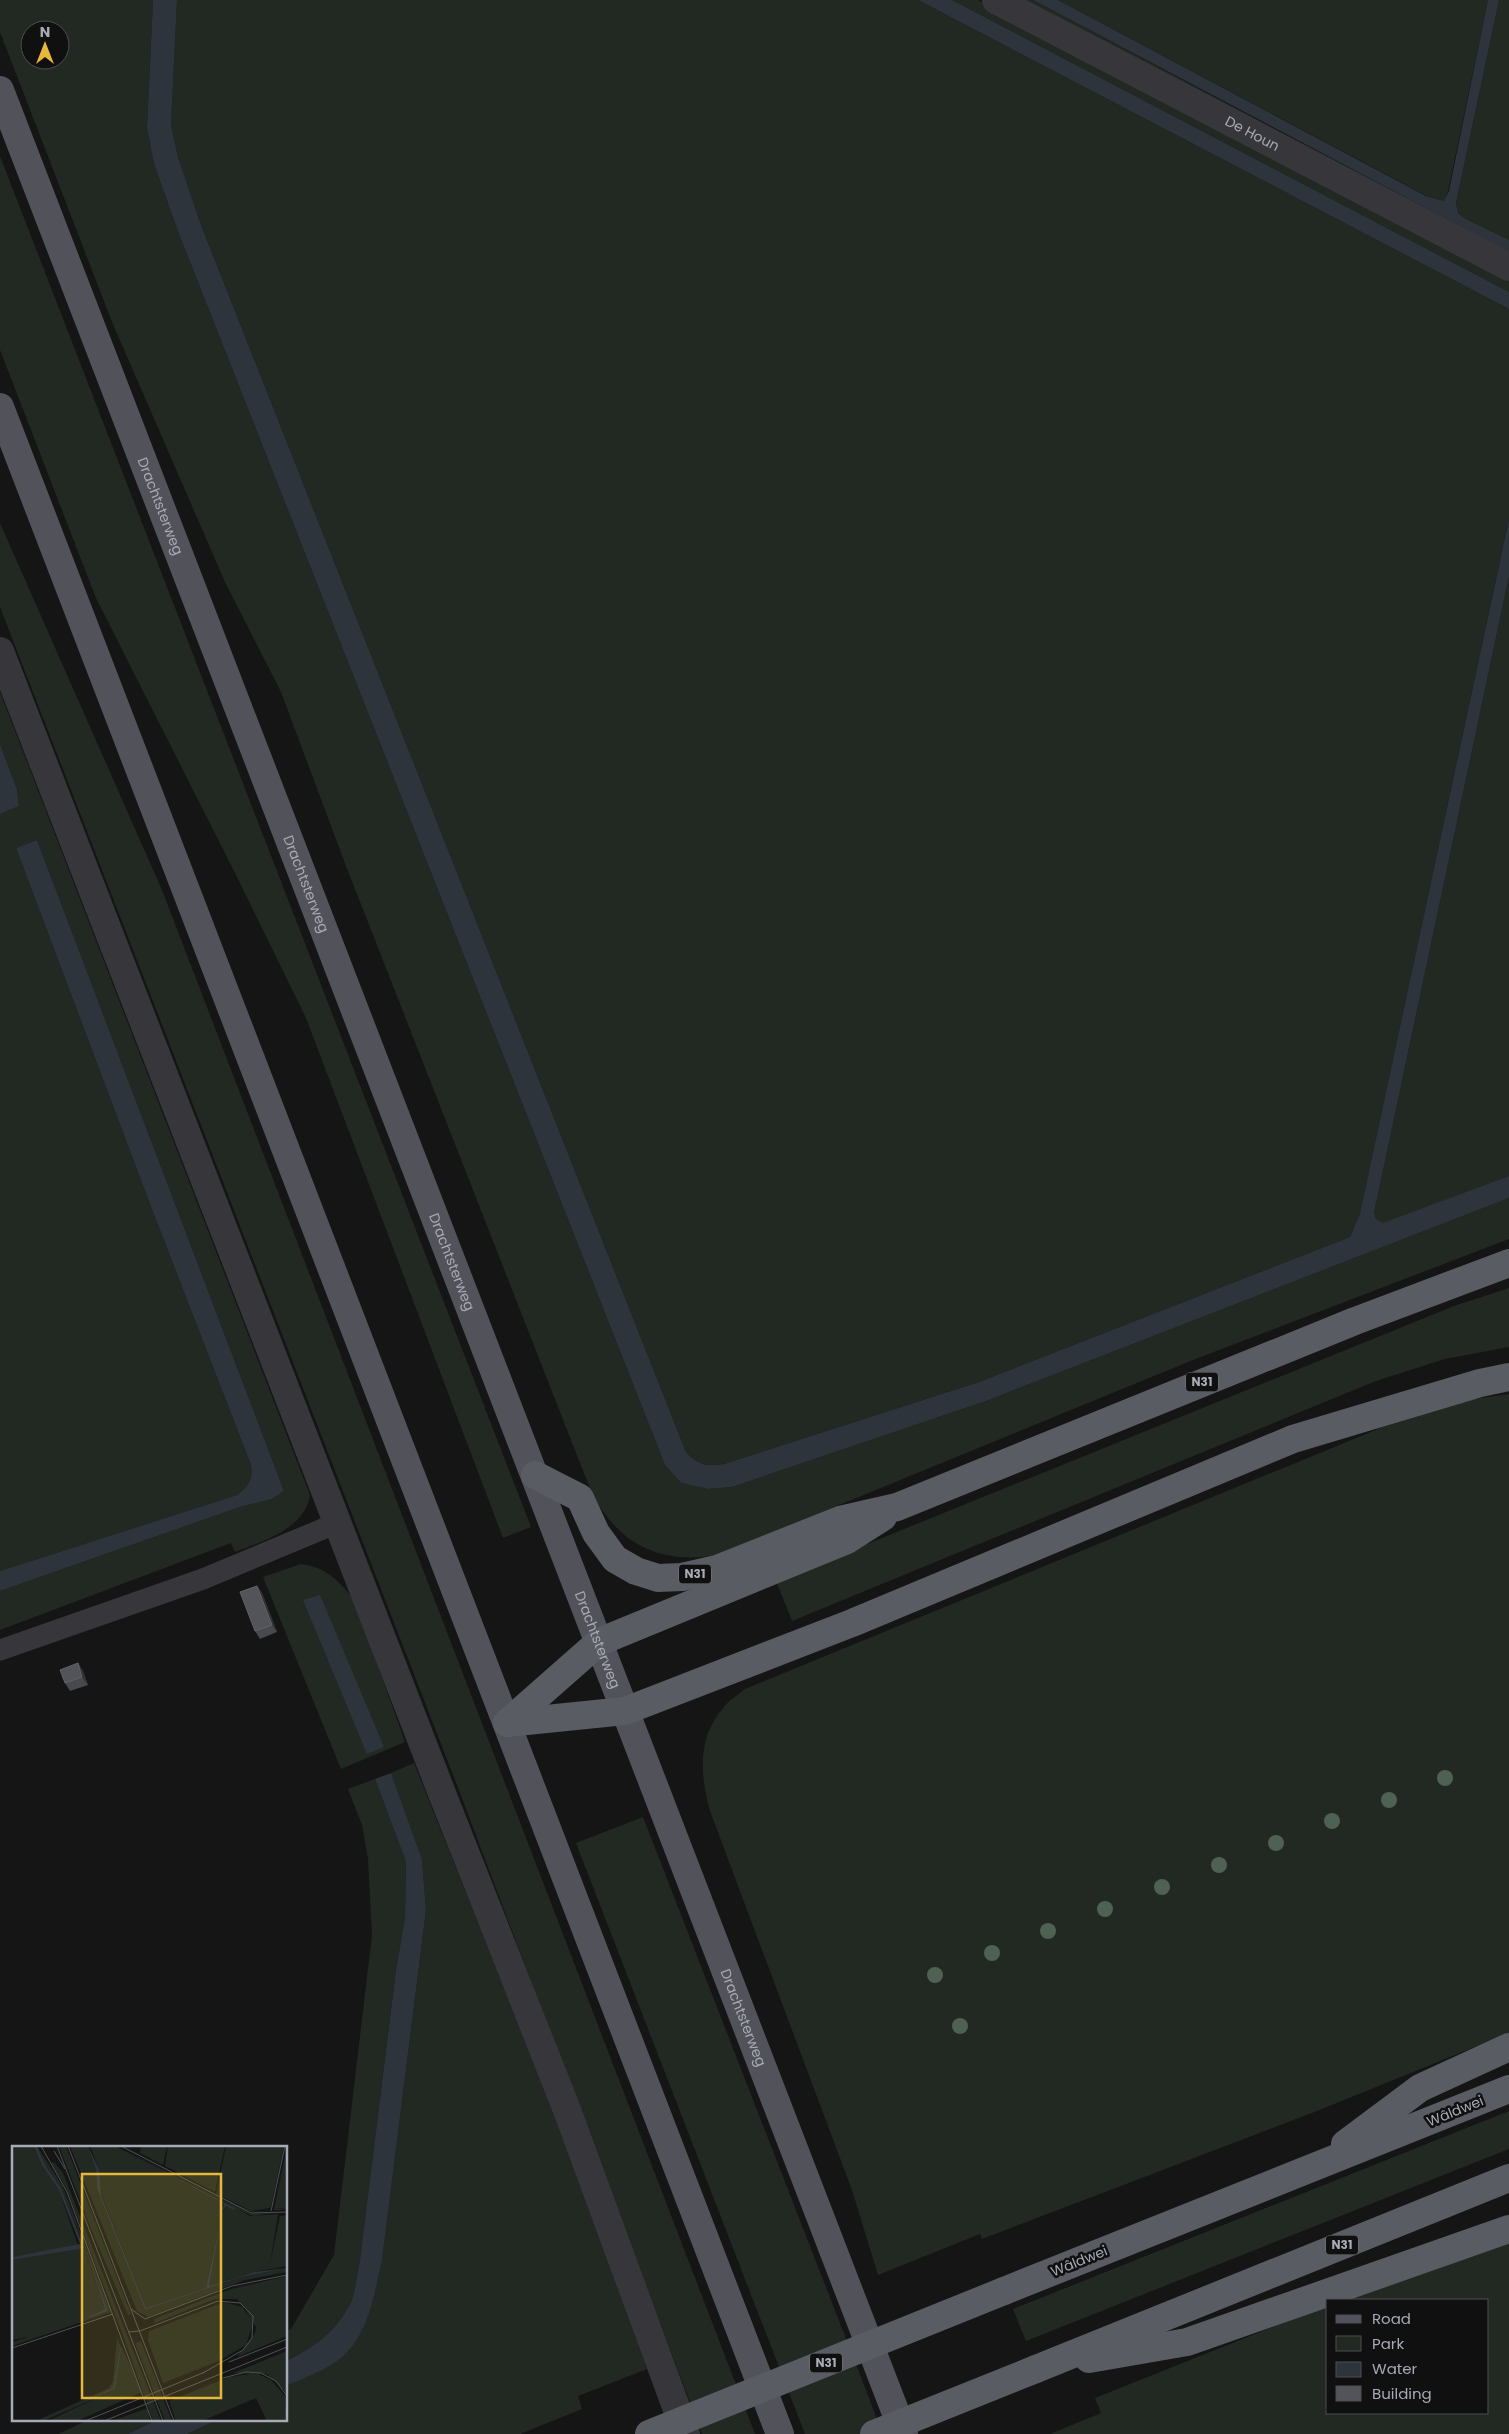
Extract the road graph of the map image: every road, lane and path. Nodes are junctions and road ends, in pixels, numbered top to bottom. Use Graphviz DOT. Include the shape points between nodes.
graph roads {
  1 [pos="996,0"];
  2 [pos="0,90"];
  3 [pos="1509,268"];
  4 [pos="0,407"];
  5 [pos="0,651"];
  6 [pos="1509,1263"];
  7 [pos="1509,1377"];
  8 [pos="535,1476"];
  9 [pos="897,1508"];
  10 [pos="337,1523"];
  11 [pos="599,1642"];
  12 [pos="0,1650"];
  13 [pos="625,1711"];
  14 [pos="507,1723"];
  15 [pos="1509,2048"];
  16 [pos="1509,2089"];
  17 [pos="1315,2167"];
  18 [pos="1509,2178"];
  19 [pos="1509,2229"];
  20 [pos="1036,2369"];
  21 [pos="649,2434"];
  22 [pos="686,2434"];
  23 [pos="780,2434"];
  24 [pos="874,2434"];
  25 [pos="904,2434"];
  1 -- 3 [label="street, De Houn"];
  2 -- 8 [label="main road, Drachtsterweg"];
  4 -- 14 [label="main road"];
  5 -- 10 [label="street"];
  6 -- 9 [label="highway, N31" via="1346,1324"];
  7 -- 13 [label="highway" via="1293,1440 861,1619"];
  8 -- 9 [label="highway, N31" via="580,1498 596,1534 616,1560 636,1572 658,1578 682,1578 717,1569 840,1520"];
  8 -- 11 [label="main road, Drachtsterweg"];
  9 -- 11 [label="highway, N31" via="847,1540"];
  10 -- 12 [label="lane" via="203,1579"];
  10 -- 22 [label="street" via="567,2110"];
  11 -- 13 [label="main road, Drachtsterweg"];
  11 -- 14 [label="highway"];
  13 -- 14 [label="highway"];
  13 -- 25 [label="main road, Drachtsterweg"];
  14 -- 23 [label="main road"];
  15 -- 17 [label="highway, N31" via="1420,2088"];
  16 -- 17 [label="highway, Wâldwei / N31"];
  17 -- 21 [label="highway, Wâldwei / N31, bridge"];
  18 -- 20 [label="highway, N31"];
  19 -- 20 [label="highway, N31" via="1187,2342"];
  20 -- 24 [label="highway, N31, bridge"];
}
